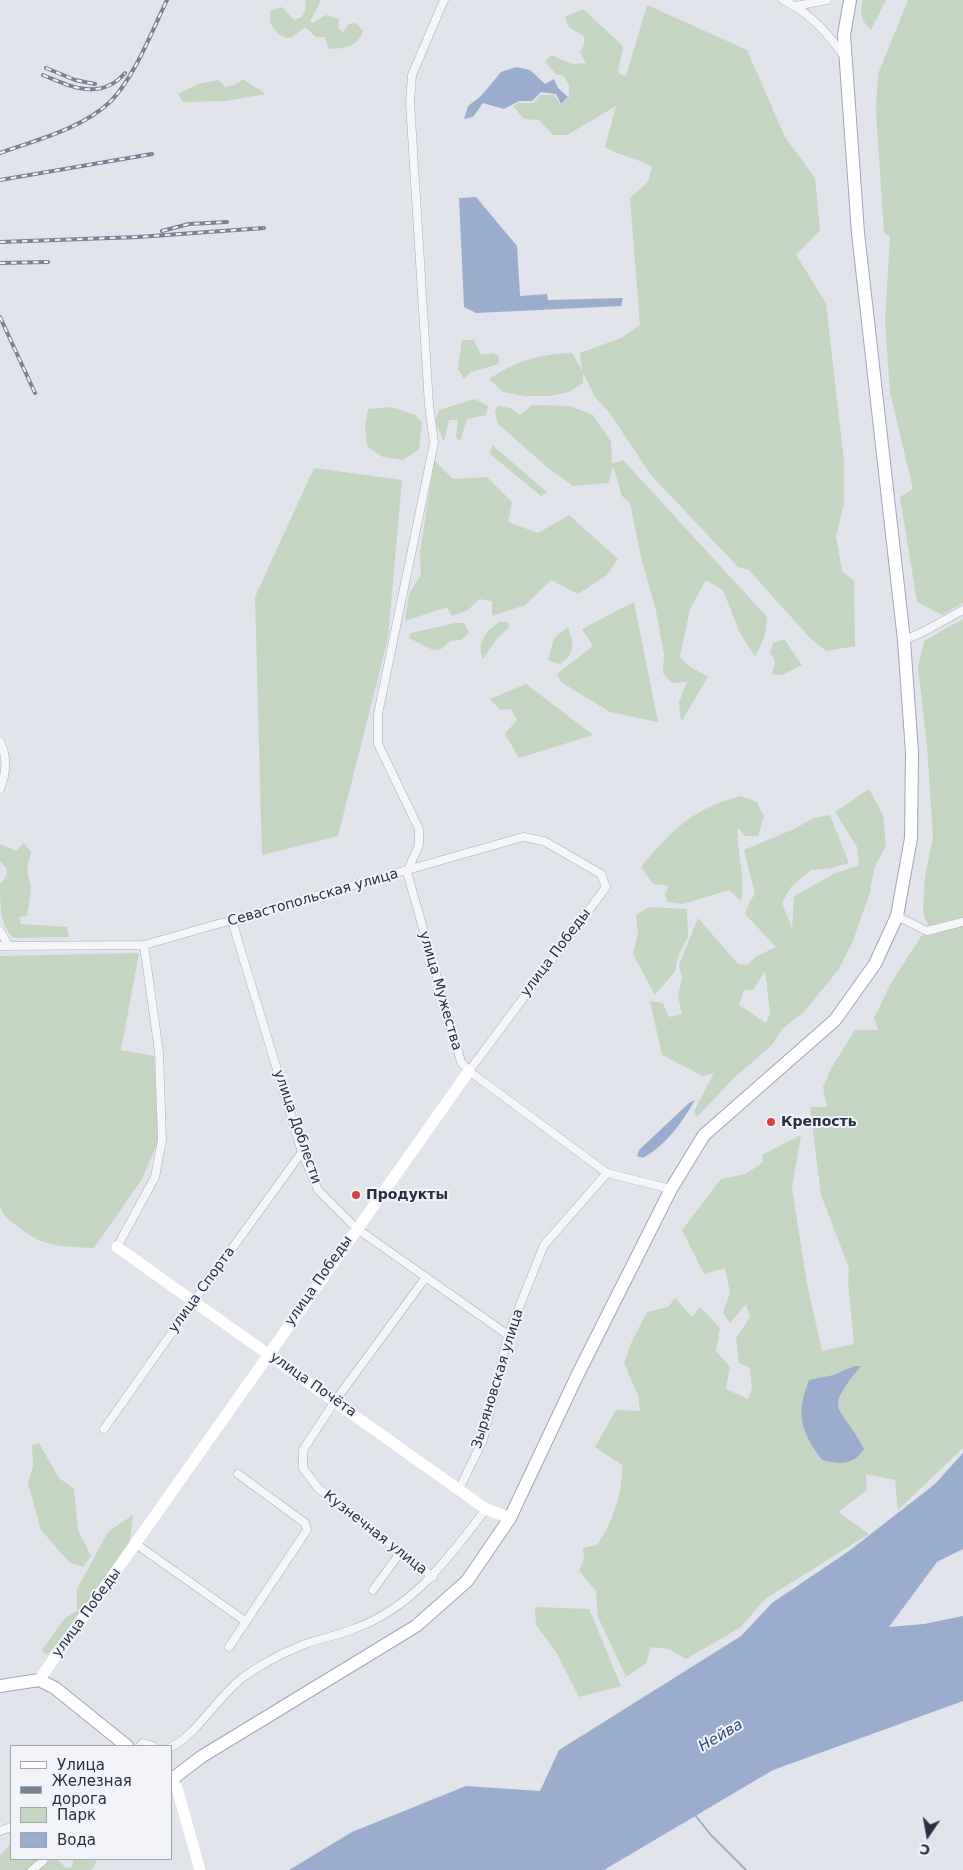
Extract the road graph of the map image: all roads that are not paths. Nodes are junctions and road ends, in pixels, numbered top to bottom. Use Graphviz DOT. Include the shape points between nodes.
graph roads {
  1 [pos="444,0"];
  2 [pos="783,0"];
  3 [pos="827,0"];
  4 [pos="850,0"];
  5 [pos="796,6"];
  6 [pos="846,58"];
  7 [pos="963,610"];
  8 [pos="904,640"];
  9 [pos="0,742"];
  10 [pos="0,789"];
  11 [pos="407,872"];
  12 [pos="606,887"];
  13 [pos="897,916"];
  14 [pos="232,921"];
  15 [pos="963,922"];
  16 [pos="0,931"];
  17 [pos="144,945"];
  18 [pos="0,946"];
  19 [pos="9,946"];
  20 [pos="469,1071"];
  21 [pos="302,1152"];
  22 [pos="607,1173"];
  23 [pos="671,1189"];
  24 [pos="356,1228"];
  25 [pos="117,1247"];
  26 [pos="426,1277"];
  27 [pos="194,1301"];
  28 [pos="508,1335"];
  29 [pos="268,1354"];
  30 [pos="335,1401"];
  31 [pos="104,1429"];
  32 [pos="238,1474"];
  33 [pos="459,1489"];
  34 [pos="486,1509"];
  35 [pos="510,1518"];
  36 [pos="136,1544"];
  37 [pos="400,1553"];
  38 [pos="432,1577"];
  39 [pos="373,1590"];
  40 [pos="245,1621"];
  41 [pos="229,1646"];
  42 [pos="39,1680"];
  43 [pos="0,1686"];
  44 [pos="126,1745"];
  45 [pos="172,1746"];
  46 [pos="172,1779"];
  47 [pos="172,1781"];
  48 [pos="43,1861"];
  49 [pos="32,1870"];
  50 [pos="200,1870"];
  1 -- 11 [label="street" via="412,75 410,102 434,443 378,714 378,744 419,829 419,845"];
  2 -- 5 [label="street"];
  3 -- 5 [label="street"];
  4 -- 6 [label="main road" via="844,35"];
  5 -- 6 [label="street" via="832,39"];
  6 -- 8 [label="main road" via="858,233"];
  7 -- 8 [label="street"];
  8 -- 13 [label="main road" via="912,753 912,838"];
  9 -- 10 [label="street" via="4,750 5,777"];
  11 -- 12 [label="street, Севастопольская улица" via="523,837 544,841 601,874"];
  11 -- 14 [label="street, Севастопольская улица"];
  11 -- 20 [label="street, улица Мужества" via="461,1062"];
  12 -- 20 [label="street, улица Победы"];
  13 -- 15 [label="street" via="927,931"];
  13 -- 23 [label="main road" via="875,964 835,1020 704,1135"];
  14 -- 17 [label="street, Севастопольская улица"];
  14 -- 21 [label="street, улица Доблести"];
  16 -- 19 [label="street"];
  17 -- 19 [label="street, Севастопольская улица"];
  17 -- 25 [label="street" via="159,1052 162,1140 155,1178"];
  18 -- 19 [label="street, Севастопольская улица"];
  20 -- 22 [label="street, улица Мужества"];
  20 -- 24 [label="street, улица Победы"];
  21 -- 24 [label="street, улица Доблести" via="318,1190"];
  21 -- 27 [label="street, улица Спорта"];
  22 -- 23 [label="street, улица Мужества"];
  22 -- 28 [label="street, Зыряновская улица" via="544,1245"];
  23 -- 35 [label="main road"];
  24 -- 26 [label="street, улица Доблести"];
  24 -- 29 [label="street, улица Победы"];
  25 -- 27 [label="street, улица Почёта"];
  26 -- 28 [label="street, улица Доблести"];
  26 -- 30 [label="street, Кузнечная улица"];
  27 -- 29 [label="street, улица Почёта"];
  27 -- 31 [label="street, улица Спорта"];
  28 -- 33 [label="street, Зыряновская улица" via="483,1440"];
  29 -- 30 [label="street, улица Почёта"];
  29 -- 36 [label="street, улица Победы"];
  30 -- 33 [label="street, улица Почёта"];
  30 -- 37 [label="street, Кузнечная улица" via="303,1450 303,1468 318,1488"];
  32 -- 40 [label="street" via="305,1522 307,1530"];
  33 -- 34 [label="street, улица Почёта"];
  34 -- 35 [label="street, улица Почёта"];
  34 -- 38 [label="street"];
  35 -- 46 [label="main road" via="467,1580 416,1626 201,1757"];
  36 -- 40 [label="street"];
  36 -- 42 [label="street, улица Победы"];
  37 -- 38 [label="street, Кузнечная улица"];
  37 -- 39 [label="street"];
  38 -- 45 [label="street" via="396,1609 357,1628 305,1644 243,1677"];
  40 -- 41 [label="street"];
  42 -- 43 [label="main road"];
  42 -- 44 [label="main road" via="55,1688"];
  47 -- 50 [label="street" via="177,1788"];
  48 -- 49 [label="street"];
}
